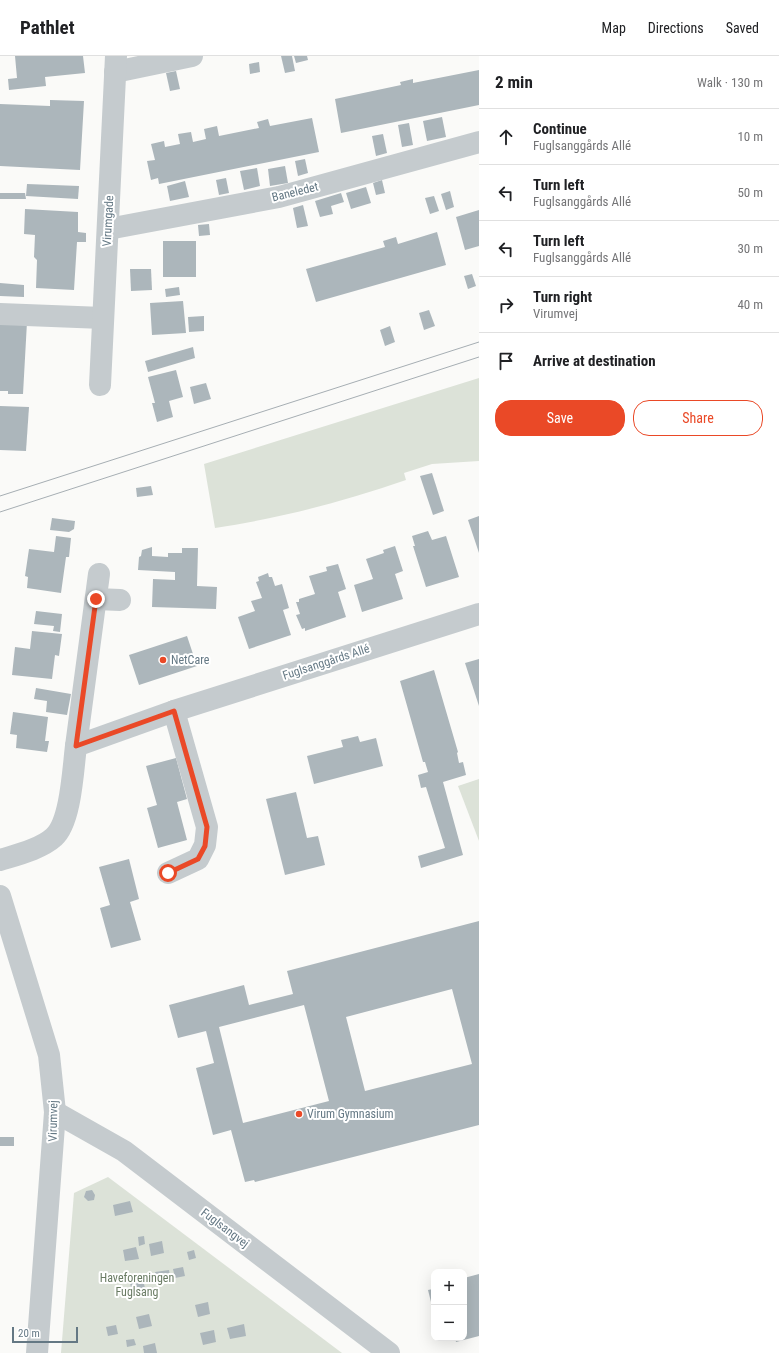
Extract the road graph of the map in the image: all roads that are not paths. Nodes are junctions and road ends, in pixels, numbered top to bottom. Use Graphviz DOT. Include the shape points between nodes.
graph roads {
  1 [pos="192,56"];
  2 [pos="116,64"];
  3 [pos="479,142"];
  4 [pos="108,229"];
  5 [pos="0,314"];
  6 [pos="103,318"];
  7 [pos="100,385"];
  8 [pos="99,574"];
  9 [pos="96,599"];
  10 [pos="120,600"];
  11 [pos="479,614"];
  12 [pos="174,711"];
  13 [pos="76,746"];
  14 [pos="0,860"];
  15 [pos="168,873"];
  16 [pos="0,896"];
  17 [pos="55,1112"];
  18 [pos="37,1353"];
  19 [pos="389,1353"];
  1 -- 2 [label="street"];
  2 -- 4 [label="street, Virumgade"];
  3 -- 4 [label="street, Baneledet" via="279,197"];
  4 -- 6 [label="street, Virumgade"];
  5 -- 6 [label="street"];
  6 -- 7 [label="street, Virumgade"];
  8 -- 9 [label="street"];
  9 -- 10 [label="street"];
  9 -- 13 [label="street"];
  11 -- 12 [label="street, Fuglsanggårds Allé"];
  12 -- 13 [label="street, Fuglsanggårds Allé"];
  12 -- 15 [label="street" via="207,827 205,846 198,859"];
  13 -- 14 [label="street" via="67,812 55,837 42,845"];
  16 -- 17 [label="street, Virumvej" via="49,1055"];
  17 -- 18 [label="street, Virumvej"];
  17 -- 19 [label="street, Fuglsangvej" via="124,1151"];
}
